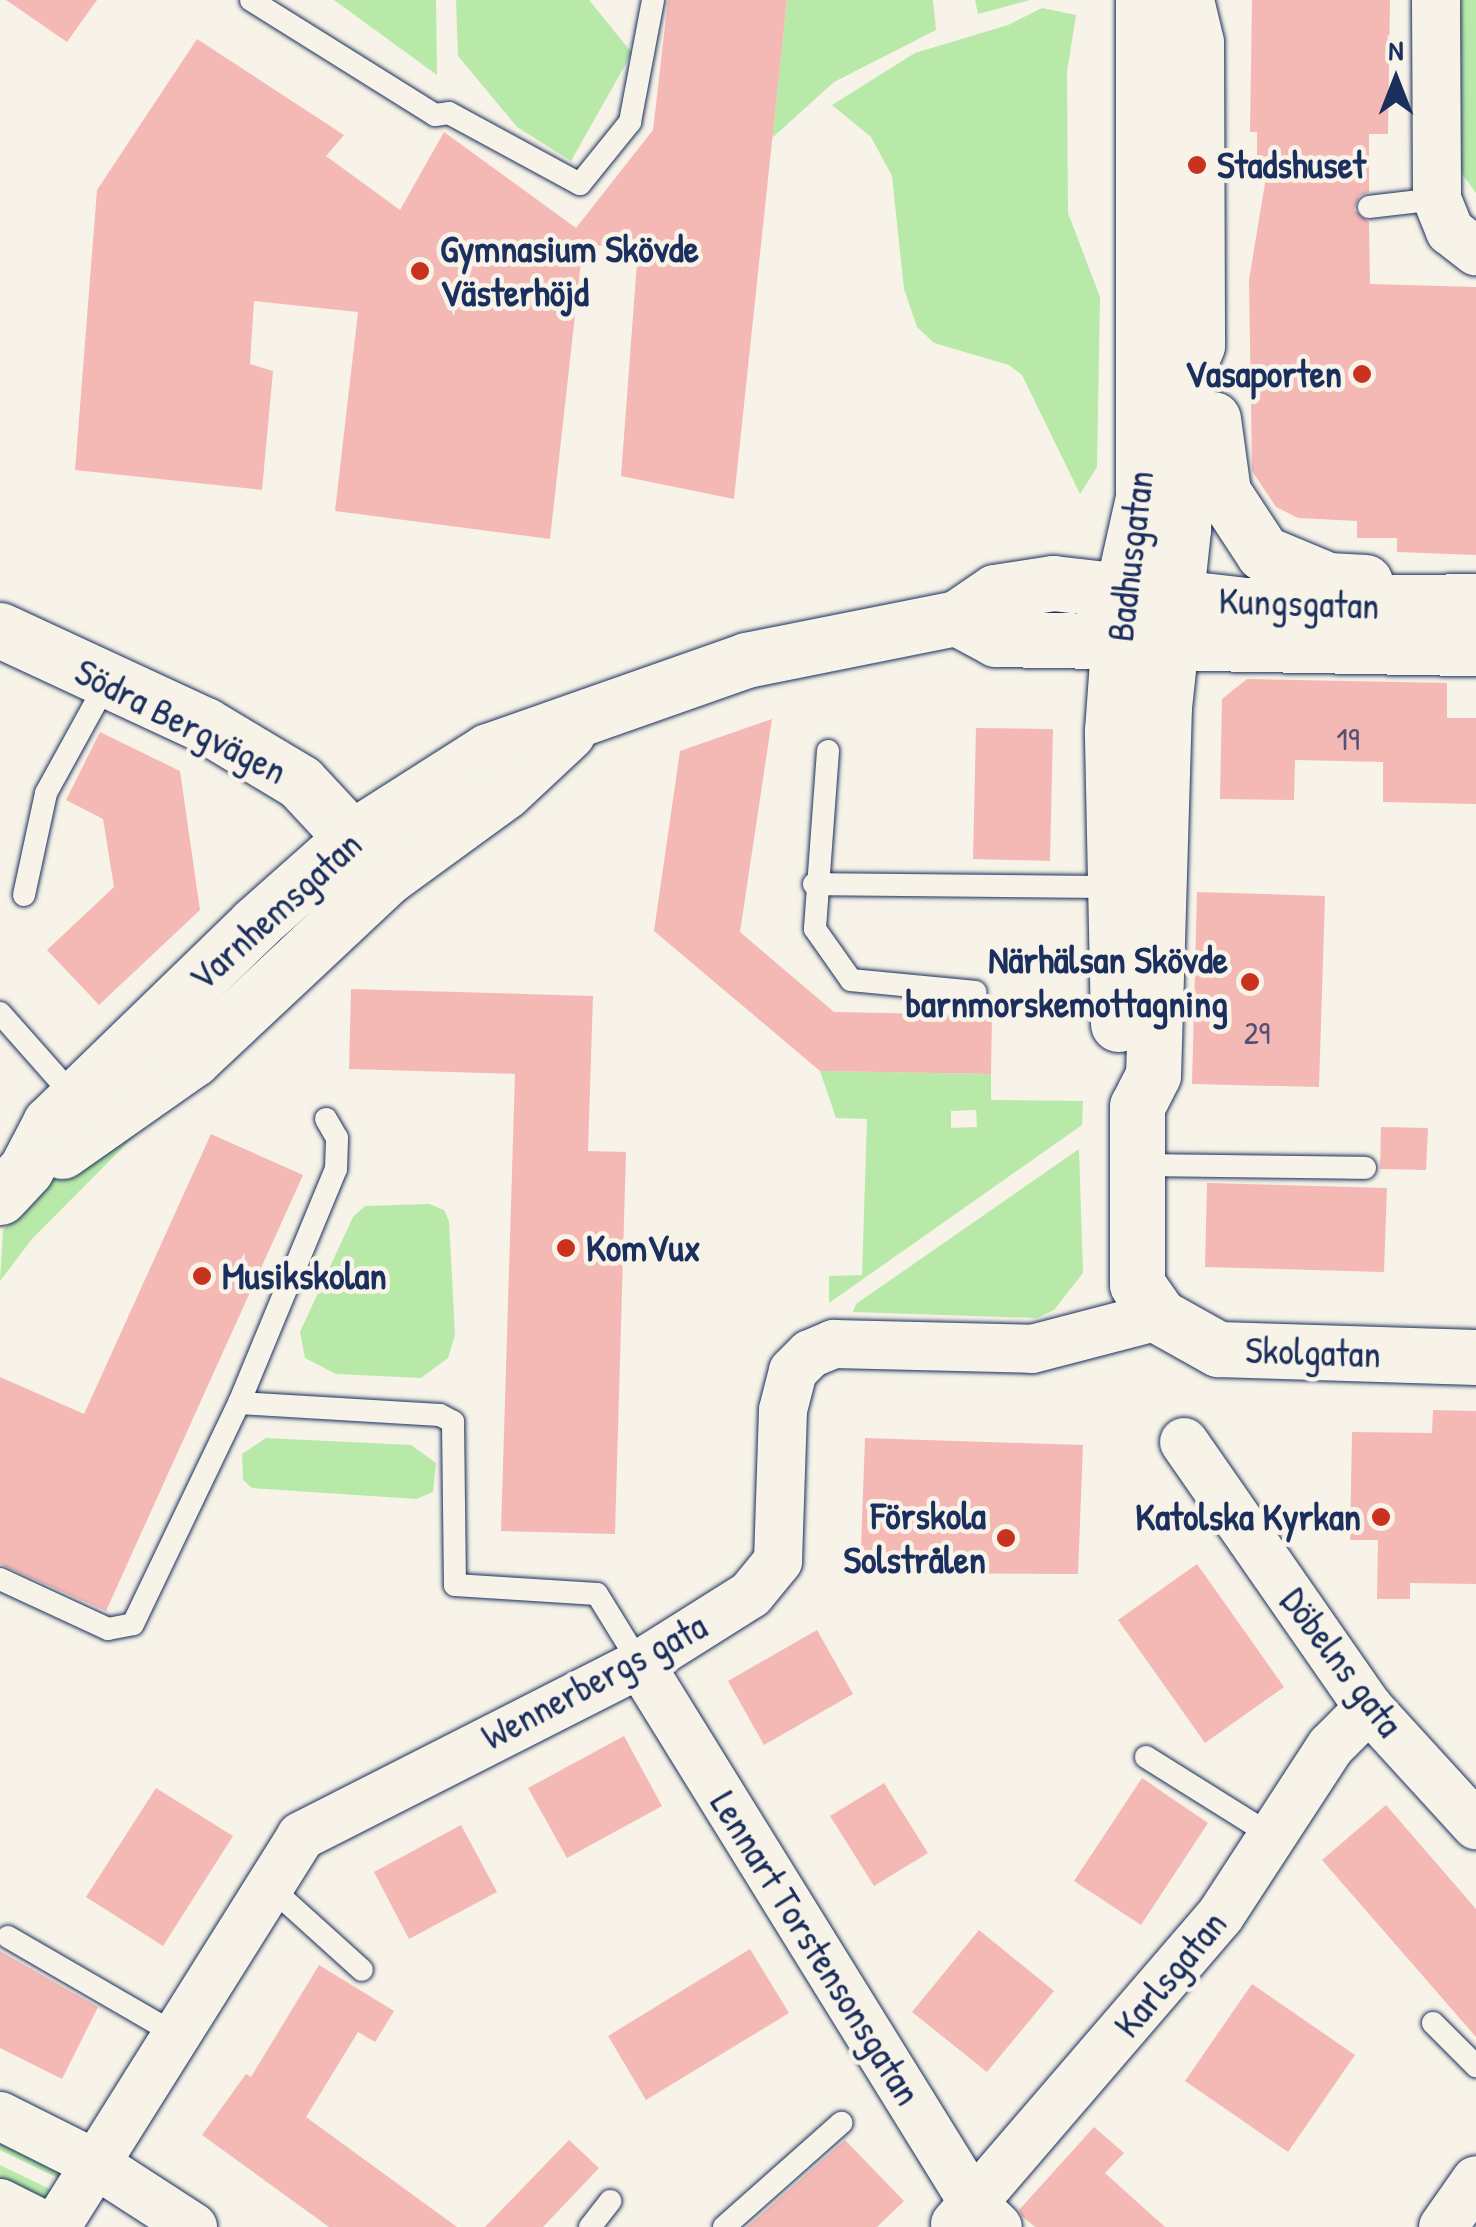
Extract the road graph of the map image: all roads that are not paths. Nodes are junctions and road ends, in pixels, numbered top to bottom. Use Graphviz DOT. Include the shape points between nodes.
graph roads {
  1 [pos="251,0"];
  2 [pos="654,0"];
  3 [pos="1142,0"];
  4 [pos="1186,0"];
  5 [pos="1436,0"];
  6 [pos="1437,199"];
  7 [pos="1369,207"];
  8 [pos="1476,251"];
  9 [pos="1197,345"];
  10 [pos="1476,600"];
  11 [pos="1146,617"];
  12 [pos="0,630"];
  13 [pos="1476,648"];
  14 [pos="108,680"];
  15 [pos="828,752"];
  16 [pos="370,857"];
  17 [pos="814,884"];
  18 [pos="1118,886"];
  19 [pos="24,895"];
  20 [pos="975,992"];
  21 [pos="0,1013"];
  22 [pos="1137,1106"];
  23 [pos="84,1111"];
  24 [pos="326,1119"];
  25 [pos="1135,1165"];
  26 [pos="1365,1168"];
  27 [pos="13,1183"];
  28 [pos="1159,1316"];
  29 [pos="1476,1356"];
  30 [pos="239,1402"];
  31 [pos="1184,1442"];
  32 [pos="0,1579"];
  33 [pos="640,1664"];
  34 [pos="1369,1708"];
  35 [pos="1146,1758"];
  36 [pos="1476,1826"];
  37 [pos="1274,1836"];
  38 [pos="270,1886"];
  39 [pos="8,1938"];
  40 [pos="362,1970"];
  41 [pos="1433,2024"];
  42 [pos="175,2034"];
  43 [pos="1476,2066"];
  44 [pos="0,2116"];
  45 [pos="841,2123"];
  46 [pos="94,2163"];
  47 [pos="1476,2180"];
  48 [pos="610,2201"];
  49 [pos="0,2203"];
  50 [pos="974,2219"];
  51 [pos="48,2227"];
  52 [pos="56,2227"];
  53 [pos="193,2227"];
  54 [pos="590,2227"];
  55 [pos="724,2227"];
  56 [pos="1443,2227"];
  1 -- 2 [label="lane" via="435,115 449,113 580,184 630,122"];
  3 -- 11 [label="street, Badhusgatan"];
  4 -- 9 [label="street, Badhusgatan" via="1196,42"];
  5 -- 6 [label="street"];
  6 -- 7 [label="lane"];
  6 -- 8 [label="street" via="1450,230"];
  9 -- 10 [label="street, Kungsgatan" via="1211,368 1223,492 1263,553 1328,580 1405,584"];
  9 -- 11 [label="street, Badhusgatan" via="1187,370"];
  10 -- 11 [label="street, Kungsgatan"];
  11 -- 13 [label="street, Kungsgatan"];
  11 -- 16 [label="street, Varnhemsgatan" via="1053,584 995,592 956,618 746,660 488,752"];
  11 -- 18 [label="street, Badhusgatan" via="1112,731"];
  11 -- 22 [label="street, Badhusgatan" via="1153,1075"];
  12 -- 14 [label="street, Södra Bergvägen"];
  14 -- 16 [label="street, Södra Bergvägen" via="206,725 300,782"];
  14 -- 19 [label="lane" via="46,793"];
  15 -- 17 [label="lane"];
  16 -- 23 [label="street, Varnhemsgatan"];
  17 -- 18 [label="lane"];
  17 -- 20 [label="lane" via="815,929 851,980"];
  18 -- 22 [label="street, Badhusgatan" via="1118,1076"];
  21 -- 23 [label="lane"];
  22 -- 25 [label="street, Badhusgatan"];
  23 -- 27 [label="street, Varnhemsgatan" via="50,1123"];
  24 -- 30 [label="lane" via="337,1138 336,1170"];
  25 -- 26 [label="lane"];
  25 -- 28 [label="street, Badhusgatan" via="1138,1284"];
  28 -- 29 [label="street, Skolgatan" via="1218,1348"];
  28 -- 33 [label="street, Wennerbergs gata" via="1032,1348 834,1344 810,1354 793,1371 783,1410 778,1562 751,1594"];
  30 -- 32 [label="lane" via="134,1624 108,1629"];
  30 -- 33 [label="lane" via="440,1415 453,1422 455,1584 597,1594"];
  31 -- 34 [label="street, Döbelns gata"];
  33 -- 38 [label="street, Wennerbergs gata" via="301,1836"];
  33 -- 50 [label="street, Lennart Torstensonsgatan"];
  34 -- 36 [label="street, Döbelns gata"];
  34 -- 37 [label="street, Karlsgatan" via="1331,1746"];
  35 -- 37 [label="lane"];
  37 -- 50 [label="street, Karlsgatan" via="1220,1916"];
  38 -- 40 [label="lane"];
  38 -- 42 [label="street, Wennerbergs gata"];
  39 -- 42 [label="lane"];
  41 -- 43 [label="lane"];
  42 -- 46 [label="street, Wennerbergs gata"];
  44 -- 46 [label="street"];
  45 -- 55 [label="lane"];
  46 -- 52 [label="street, Wennerbergs gata"];
  46 -- 53 [label="street"];
  47 -- 56 [label="street"];
  48 -- 54 [label="lane"];
  49 -- 51 [label="street"];
}
